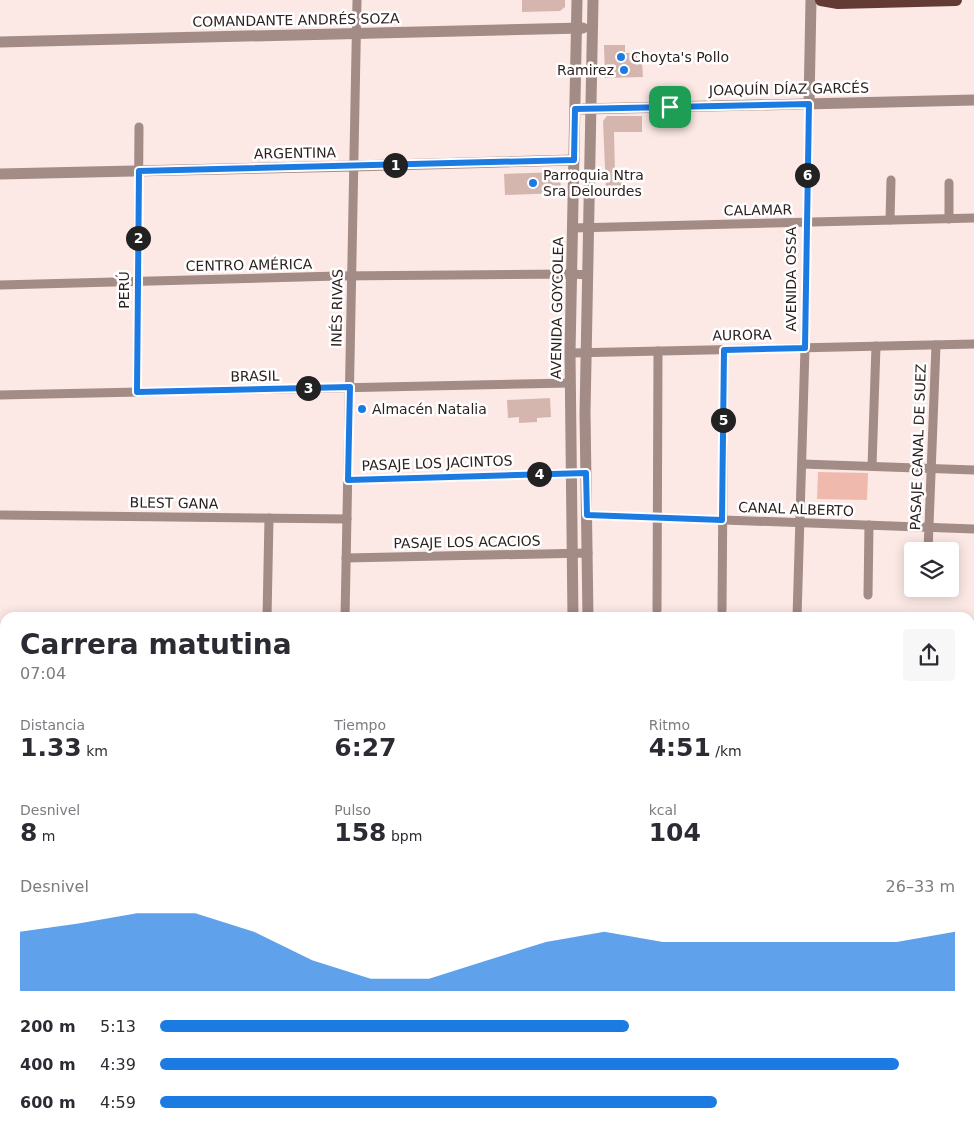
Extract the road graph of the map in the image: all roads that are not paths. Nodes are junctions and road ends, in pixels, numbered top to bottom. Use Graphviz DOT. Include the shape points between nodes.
graph roads {
  1 [pos="357,0"];
  2 [pos="577,0"];
  3 [pos="593,0"];
  4 [pos="604,0"];
  5 [pos="811,0"];
  6 [pos="821,0"];
  7 [pos="956,0"];
  8 [pos="577,28"];
  9 [pos="592,28"];
  10 [pos="356,33"];
  11 [pos="0,42"];
  12 [pos="974,100"];
  13 [pos="809,104"];
  14 [pos="575,109"];
  15 [pos="591,109"];
  16 [pos="139,127"];
  17 [pos="590,159"];
  18 [pos="574,160"];
  19 [pos="354,166"];
  20 [pos="139,171"];
  21 [pos="0,174"];
  22 [pos="890,180"];
  23 [pos="949,183"];
  24 [pos="974,218"];
  25 [pos="949,219"];
  26 [pos="890,220"];
  27 [pos="806,222"];
  28 [pos="589,227"];
  29 [pos="573,228"];
  30 [pos="572,274"];
  31 [pos="588,275"];
  32 [pos="352,276"];
  33 [pos="138,281"];
  34 [pos="0,285"];
  35 [pos="936,344"];
  36 [pos="974,344"];
  37 [pos="876,346"];
  38 [pos="805,348"];
  39 [pos="724,350"];
  40 [pos="658,351"];
  41 [pos="570,353"];
  42 [pos="586,353"];
  43 [pos="570,383"];
  44 [pos="350,387"];
  45 [pos="137,392"];
  46 [pos="0,395"];
  47 [pos="802,464"];
  48 [pos="872,466"];
  49 [pos="931,468"];
  50 [pos="974,470"];
  51 [pos="571,473"];
  52 [pos="586,473"];
  53 [pos="348,480"];
  54 [pos="0,515"];
  55 [pos="587,515"];
  56 [pos="269,518"];
  57 [pos="658,518"];
  58 [pos="347,519"];
  59 [pos="722,520"];
  60 [pos="799,523"];
  61 [pos="869,525"];
  62 [pos="928,527"];
  63 [pos="974,529"];
  64 [pos="928,542"];
  65 [pos="572,553"];
  66 [pos="588,553"];
  67 [pos="346,558"];
  68 [pos="868,595"];
  69 [pos="658,610"];
  70 [pos="722,610"];
  71 [pos="267,612"];
  72 [pos="345,612"];
  73 [pos="573,612"];
  74 [pos="588,612"];
  75 [pos="797,612"];
  1 -- 10 [label="street, INÉS RIVAS"];
  2 -- 3 [label="street"];
  2 -- 8 [label="street, AVENIDA GOYCOLEA"];
  3 -- 4 [label="street"];
  3 -- 9 [label="street"];
  5 -- 13 [label="street, AVENIDA OSSA"];
  6 -- 7 [label="main road" via="838,3"];
  8 -- 9 [label="street, COMANDANTE ANDRÉS SOZA"];
  8 -- 10 [label="street, COMANDANTE ANDRÉS SOZA"];
  8 -- 14 [label="street, AVENIDA GOYCOLEA"];
  9 -- 15 [label="street"];
  10 -- 11 [label="street, COMANDANTE ANDRÉS SOZA"];
  10 -- 19 [label="street, INÉS RIVAS"];
  12 -- 13 [label="street, JOAQUÍN DÍAZ GARCÉS"];
  13 -- 15 [label="street, JOAQUÍN DÍAZ GARCÉS"];
  13 -- 27 [label="street, AVENIDA OSSA"];
  14 -- 15 [label="street, JOAQUÍN DÍAZ GARCÉS"];
  14 -- 18 [label="street, AVENIDA GOYCOLEA"];
  15 -- 17 [label="street"];
  16 -- 20 [label="street, PERÚ"];
  17 -- 18 [label="street, ARGENTINA"];
  17 -- 28 [label="street"];
  18 -- 19 [label="street, ARGENTINA"];
  18 -- 29 [label="street, AVENIDA GOYCOLEA"];
  19 -- 20 [label="street, ARGENTINA"];
  19 -- 32 [label="street, INÉS RIVAS"];
  20 -- 21 [label="street, ARGENTINA"];
  20 -- 33 [label="street, PERÚ"];
  22 -- 26 [label="street"];
  23 -- 25 [label="street"];
  24 -- 25 [label="street, CALAMAR"];
  25 -- 26 [label="street, CALAMAR"];
  26 -- 27 [label="street, CALAMAR"];
  27 -- 28 [label="street, CALAMAR"];
  27 -- 38 [label="street, AVENIDA OSSA"];
  28 -- 29 [label="street, CALAMAR"];
  28 -- 31 [label="street"];
  29 -- 30 [label="street, AVENIDA GOYCOLEA"];
  30 -- 31 [label="street, CENTRO AMÉRICA"];
  30 -- 32 [label="street, CENTRO AMÉRICA"];
  30 -- 41 [label="street, AVENIDA GOYCOLEA"];
  31 -- 42 [label="street"];
  32 -- 33 [label="street, CENTRO AMÉRICA"];
  32 -- 44 [label="street, INÉS RIVAS"];
  33 -- 34 [label="street, CENTRO AMÉRICA"];
  33 -- 45 [label="street, PERÚ"];
  35 -- 36 [label="street, AURORA"];
  35 -- 37 [label="street, AURORA"];
  35 -- 49 [label="street, PASAJE CANAL DE SUEZ"];
  37 -- 38 [label="street, AURORA"];
  37 -- 48 [label="street"];
  38 -- 39 [label="street, AURORA"];
  38 -- 47 [label="street, AVENIDA OSSA"];
  39 -- 40 [label="street, AURORA"];
  39 -- 59 [label="street"];
  40 -- 42 [label="street, AURORA"];
  40 -- 57 [label="street"];
  41 -- 42 [label="street, AURORA"];
  41 -- 43 [label="street, AVENIDA GOYCOLEA"];
  42 -- 52 [label="street"];
  43 -- 44 [label="street, BRASIL"];
  43 -- 51 [label="street, AVENIDA GOYCOLEA"];
  44 -- 45 [label="street, BRASIL"];
  44 -- 53 [label="street, INÉS RIVAS"];
  45 -- 46 [label="street, BRASIL"];
  47 -- 48 [label="street"];
  47 -- 60 [label="street, AVENIDA OSSA"];
  48 -- 49 [label="street"];
  49 -- 50 [label="street"];
  49 -- 62 [label="street, PASAJE CANAL DE SUEZ"];
  51 -- 52 [label="street, PASAJE LOS JACINTOS"];
  51 -- 53 [label="street, PASAJE LOS JACINTOS"];
  51 -- 65 [label="street, AVENIDA GOYCOLEA"];
  52 -- 55 [label="street"];
  53 -- 58 [label="street, INÉS RIVAS"];
  54 -- 56 [label="street, BLEST GANA"];
  55 -- 57 [label="street, CANAL ALBERTO"];
  55 -- 66 [label="street"];
  56 -- 58 [label="street, BLEST GANA"];
  56 -- 71 [label="street"];
  57 -- 59 [label="street, CANAL ALBERTO"];
  57 -- 69 [label="street"];
  58 -- 67 [label="street, INÉS RIVAS"];
  59 -- 60 [label="street, CANAL ALBERTO"];
  59 -- 70 [label="street"];
  60 -- 61 [label="street, CANAL ALBERTO"];
  60 -- 75 [label="street, AVENIDA OSSA"];
  61 -- 62 [label="street, CANAL ALBERTO"];
  61 -- 68 [label="street"];
  62 -- 63 [label="street, CANAL ALBERTO"];
  62 -- 64 [label="street, PASAJE CANAL DE SUEZ"];
  65 -- 66 [label="street, PASAJE LOS ACACIOS"];
  65 -- 67 [label="street, PASAJE LOS ACACIOS"];
  65 -- 73 [label="street, AVENIDA GOYCOLEA"];
  66 -- 74 [label="street"];
  67 -- 72 [label="street, INÉS RIVAS"];
}
